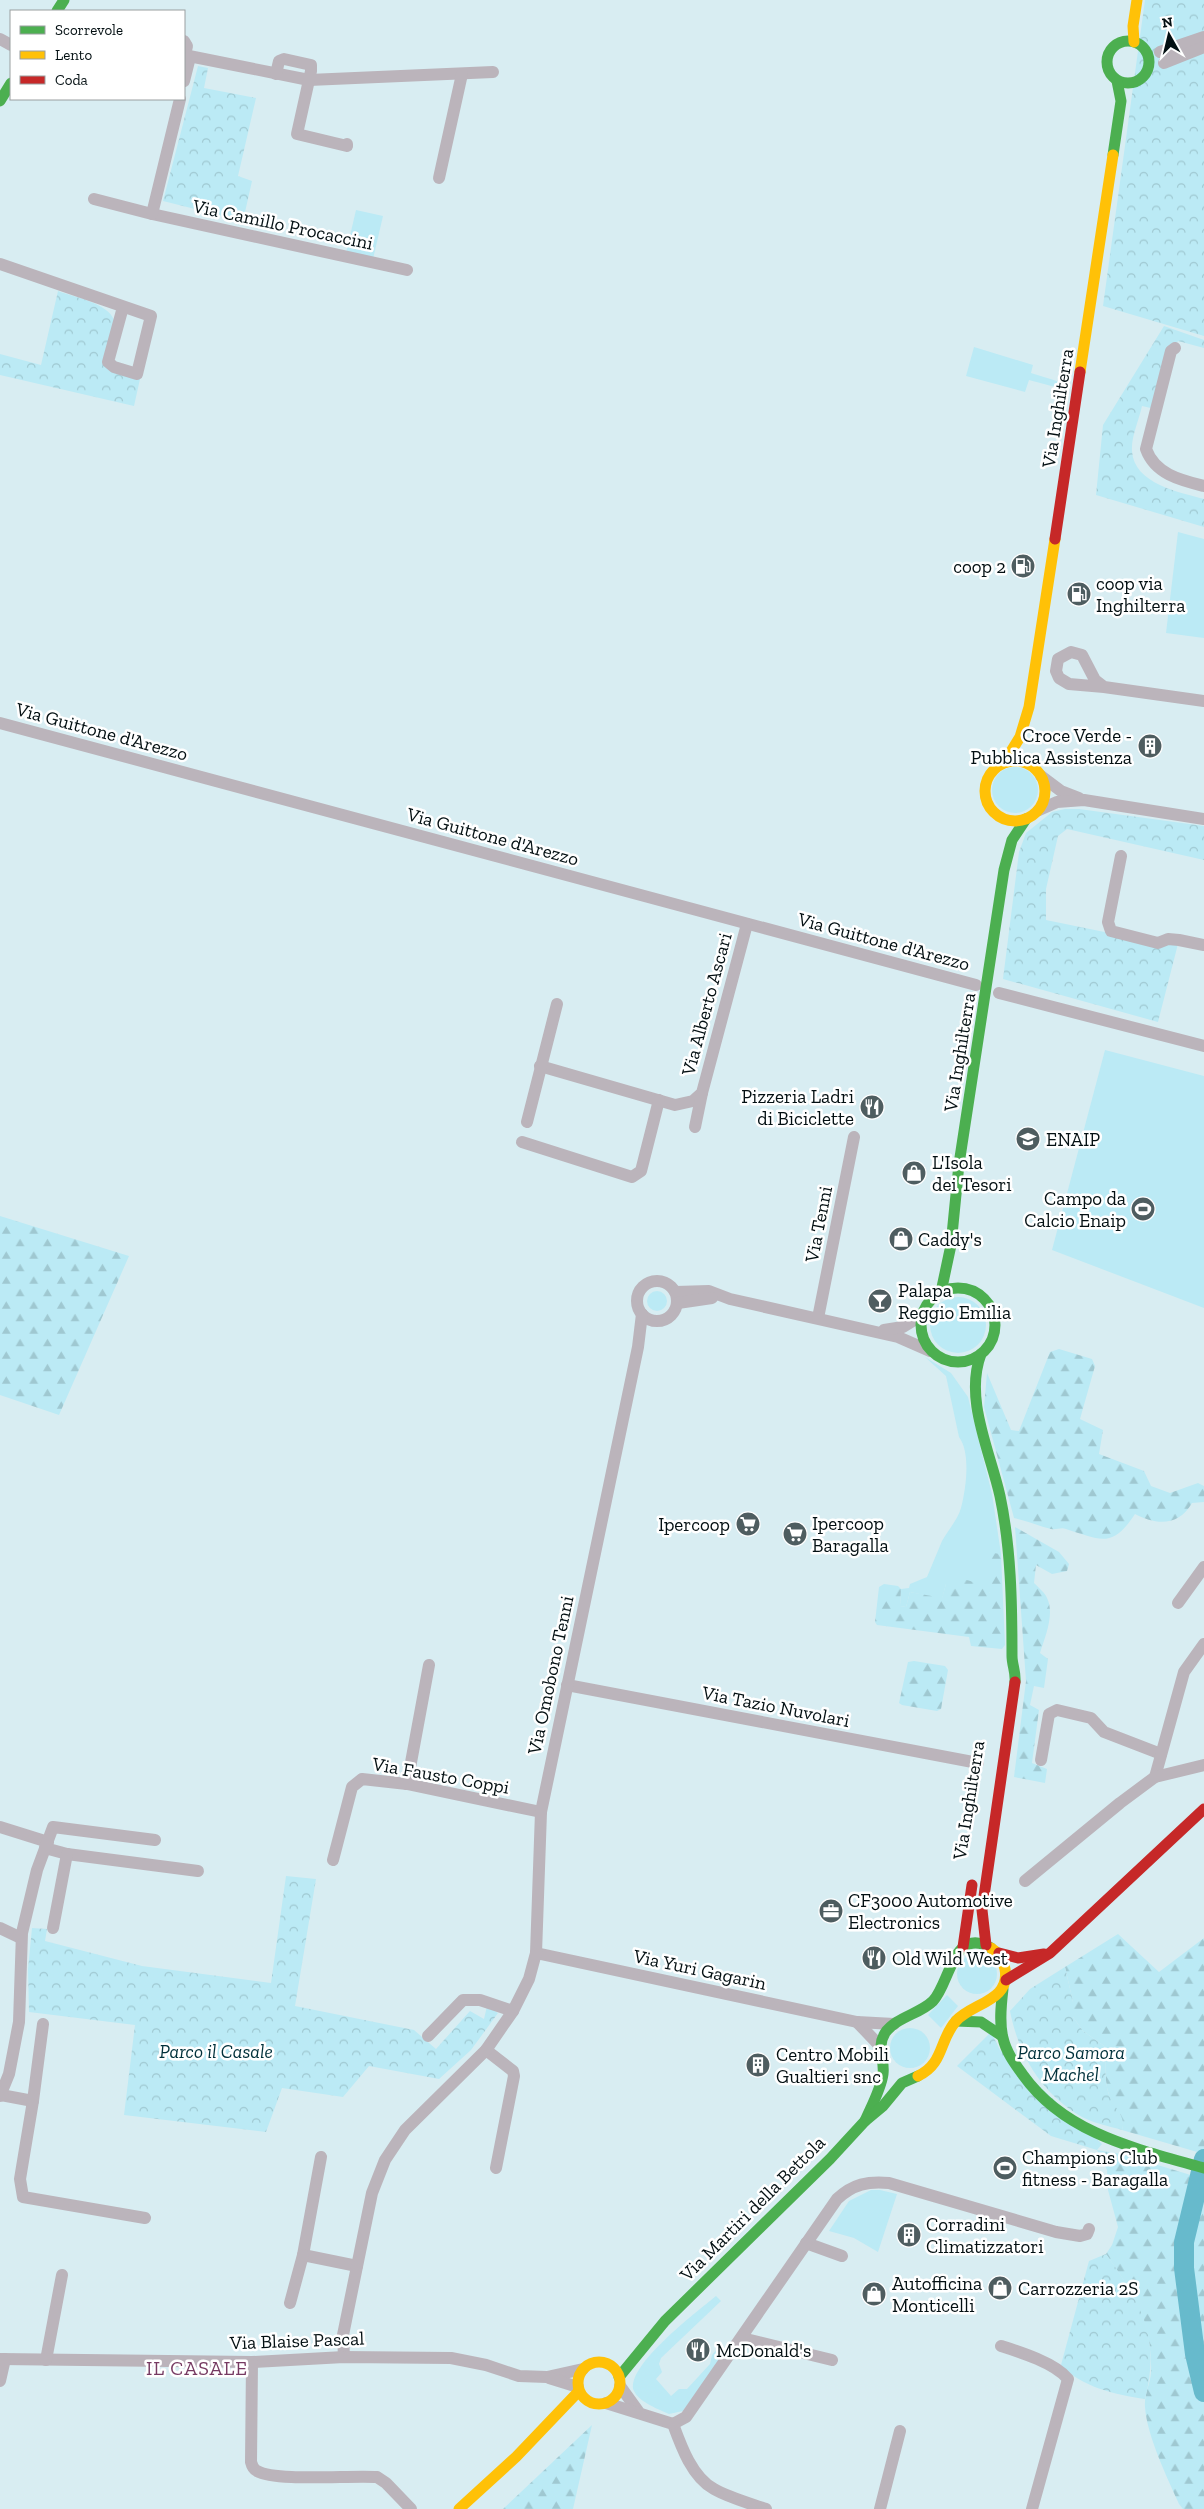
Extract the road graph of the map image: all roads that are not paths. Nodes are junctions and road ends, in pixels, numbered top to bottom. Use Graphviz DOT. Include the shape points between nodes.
graph roads {
  1 [pos="1136,0"];
  2 [pos="1204,37"];
  3 [pos="1129,42"];
  4 [pos="185,43"];
  5 [pos="1204,47"];
  6 [pos="1145,50"];
  7 [pos="186,56"];
  8 [pos="1162,58"];
  9 [pos="185,69"];
  10 [pos="1148,70"];
  11 [pos="493,72"];
  12 [pos="462,74"];
  13 [pos="309,80"];
  14 [pos="1117,81"];
  15 [pos="1131,83"];
  16 [pos="10,85"];
  17 [pos="180,100"];
  18 [pos="0,101"];
  19 [pos="1121,101"];
  20 [pos="347,144"];
  21 [pos="439,178"];
  22 [pos="94,199"];
  23 [pos="152,214"];
  24 [pos="0,264"];
  25 [pos="407,270"];
  26 [pos="123,307"];
  27 [pos="1175,348"];
  28 [pos="1204,486"];
  29 [pos="1104,687"];
  30 [pos="1204,701"];
  31 [pos="1026,720"];
  32 [pos="0,723"];
  33 [pos="1004,763"];
  34 [pos="1039,773"];
  35 [pos="1084,800"];
  36 [pos="1039,810"];
  37 [pos="998,816"];
  38 [pos="1201,817"];
  39 [pos="1026,819"];
  40 [pos="1121,856"];
  41 [pos="1004,870"];
  42 [pos="747,924"];
  43 [pos="1204,946"];
  44 [pos="976,985"];
  45 [pos="999,993"];
  46 [pos="557,1004"];
  47 [pos="1204,1046"];
  48 [pos="540,1066"];
  49 [pos="702,1093"];
  50 [pos="658,1100"];
  51 [pos="527,1122"];
  52 [pos="695,1127"];
  53 [pos="854,1137"];
  54 [pos="522,1142"];
  55 [pos="954,1239"];
  56 [pos="970,1290"];
  57 [pos="940,1292"];
  58 [pos="677,1298"];
  59 [pos="642,1314"];
  60 [pos="921,1316"];
  61 [pos="818,1318"];
  62 [pos="657,1321"];
  63 [pos="874,1330"];
  64 [pos="638,1347"];
  65 [pos="930,1351"];
  66 [pos="982,1354"];
  67 [pos="947,1361"];
  68 [pos="977,1408"];
  69 [pos="1204,1567"];
  70 [pos="1178,1603"];
  71 [pos="1204,1644"];
  72 [pos="1012,1660"];
  73 [pos="429,1665"];
  74 [pos="567,1686"];
  75 [pos="1161,1754"];
  76 [pos="1041,1760"];
  77 [pos="978,1763"];
  78 [pos="1204,1766"];
  79 [pos="989,1776"];
  80 [pos="1155,1777"];
  81 [pos="407,1784"];
  82 [pos="1204,1809"];
  83 [pos="541,1812"];
  84 [pos="0,1827"];
  85 [pos="155,1840"];
  86 [pos="46,1845"];
  87 [pos="68,1854"];
  88 [pos="333,1860"];
  89 [pos="975,1870"];
  90 [pos="198,1871"];
  91 [pos="1025,1881"];
  92 [pos="0,1928"];
  93 [pos="53,1928"];
  94 [pos="22,1938"];
  95 [pos="986,1945"];
  96 [pos="963,1947"];
  97 [pos="536,1953"];
  98 [pos="998,1953"];
  99 [pos="1050,1953"];
  100 [pos="1004,1985"];
  101 [pos="513,2011"];
  102 [pos="956,2021"];
  103 [pos="857,2022"];
  104 [pos="43,2024"];
  105 [pos="894,2024"];
  106 [pos="428,2036"];
  107 [pos="1002,2036"];
  108 [pos="880,2046"];
  109 [pos="486,2050"];
  110 [pos="883,2061"];
  111 [pos="912,2077"];
  112 [pos="0,2096"];
  113 [pos="33,2101"];
  114 [pos="865,2121"];
  115 [pos="321,2157"];
  116 [pos="496,2168"];
  117 [pos="1204,2168"];
  118 [pos="145,2218"];
  119 [pos="1089,2229"];
  120 [pos="806,2243"];
  121 [pos="303,2255"];
  122 [pos="842,2256"];
  123 [pos="357,2266"];
  124 [pos="62,2275"];
  125 [pos="290,2302"];
  126 [pos="665,2320"];
  127 [pos="742,2338"];
  128 [pos="1001,2346"];
  129 [pos="344,2357"];
  130 [pos="2,2359"];
  131 [pos="46,2360"];
  132 [pos="832,2360"];
  133 [pos="252,2362"];
  134 [pos="606,2363"];
  135 [pos="583,2369"];
  136 [pos="547,2377"];
  137 [pos="619,2381"];
  138 [pos="0,2382"];
  139 [pos="581,2393"];
  140 [pos="606,2403"];
  141 [pos="638,2411"];
  142 [pos="673,2424"];
  143 [pos="900,2431"];
  144 [pos="411,2509"];
  145 [pos="459,2509"];
  146 [pos="766,2509"];
  147 [pos="880,2509"];
  148 [pos="1032,2509"];
  1 -- 3 [label="main road"];
  2 -- 8 [label="street"];
  3 -- 6 [label="main road"];
  3 -- 14 [label="main road, Via Inghilterra" via="1116,46 1108,56 1108,70"];
  4 -- 7 [label="street"];
  5 -- 8 [label="street"];
  6 -- 8 [label="main road"];
  6 -- 10 [label="main road"];
  7 -- 9 [label="street"];
  7 -- 13 [label="street"];
  8 -- 10 [label="main road, Via Inghilterra"];
  10 -- 15 [label="main road, Via Inghilterra" via="1138,81"];
  11 -- 12 [label="street"];
  12 -- 13 [label="street"];
  12 -- 21 [label="street"];
  13 -- 20 [label="street" via="297,134"];
  14 -- 15 [label="main road"];
  14 -- 19 [label="main road, Via Inghilterra"];
  15 -- 19 [label="main road, Via Inghilterra"];
  16 -- 18 [label="main road"];
  17 -- 23 [label="street"];
  19 -- 31 [label="main road, Via Inghilterra"];
  22 -- 23 [label="street, Via Camillo Procaccini"];
  23 -- 25 [label="street, Via Camillo Procaccini"];
  24 -- 26 [label="street"];
  26 -- 26 [label="street" via="152,316 137,374 108,362"];
  27 -- 28 [label="street" via="1171,351 1146,449 1151,462 1163,472"];
  29 -- 30 [label="street"];
  31 -- 33 [label="main road, Via Inghilterra" via="1020,742"];
  31 -- 34 [label="main road, Via Inghilterra" via="1029,749"];
  32 -- 42 [label="street, Via Guittone d'Arezzo"];
  33 -- 34 [label="main road" via="1021,762"];
  33 -- 37 [label="main road, Via Inghilterra" via="991,773 985,788 988,804"];
  34 -- 35 [label="street" via="1060,791"];
  34 -- 36 [label="main road, Via Inghilterra" via="1045,793"];
  35 -- 36 [label="street" via="1057,802"];
  35 -- 38 [label="street"];
  36 -- 39 [label="main road, Via Inghilterra"];
  37 -- 39 [label="main road" via="1007,820"];
  37 -- 41 [label="main road, Via Inghilterra"];
  39 -- 41 [label="main road, Via Inghilterra" via="1012,840"];
  40 -- 43 [label="street" via="1108,922 1111,930 1158,943 1168,939"];
  41 -- 55 [label="main road, Via Inghilterra" via="959,1168"];
  42 -- 44 [label="street, Via Guittone d'Arezzo"];
  42 -- 49 [label="street, Via Alberto Ascari"];
  45 -- 47 [label="street"];
  46 -- 48 [label="street"];
  48 -- 50 [label="street, Via Alberto Ascari"];
  48 -- 51 [label="street"];
  49 -- 50 [label="street, Via Alberto Ascari" via="693,1101 676,1105"];
  49 -- 52 [label="street, Via Alberto Ascari"];
  50 -- 54 [label="street" via="641,1171 632,1178"];
  53 -- 61 [label="street, Via Tenni"];
  55 -- 56 [label="main road, Via Inghilterra" via="961,1273"];
  55 -- 57 [label="main road, Via Inghilterra"];
  56 -- 57 [label="main road"];
  56 -- 66 [label="main road, Via Inghilterra" via="985,1300 994,1315 992,1340"];
  57 -- 60 [label="main road, Via Inghilterra" via="932,1298"];
  58 -- 59 [label="street, Via Omobono Tenni" via="666,1282 659,1280 646,1284 638,1295 638,1308"];
  58 -- 61 [label="street, Via Omobono Tenni" via="709,1291 730,1299"];
  58 -- 62 [label="street, Via Omobono Tenni" via="669,1318"];
  59 -- 62 [label="street"];
  59 -- 64 [label="street, Via Omobono Tenni"];
  60 -- 63 [label="street, Via Omobono Tenni" via="903,1327"];
  60 -- 65 [label="main road" via="922,1334"];
  61 -- 63 [label="street, Via Omobono Tenni"];
  62 -- 64 [label="street, Via Omobono Tenni"];
  63 -- 65 [label="street, Via Omobono Tenni" via="914,1342"];
  64 -- 74 [label="street, Via Omobono Tenni"];
  65 -- 67 [label="main road, Via Inghilterra"];
  66 -- 67 [label="main road" via="959,1363"];
  66 -- 68 [label="main road, Via Inghilterra" via="977,1365"];
  67 -- 68 [label="main road, Via Inghilterra" via="963,1380"];
  68 -- 72 [label="main road, Via Inghilterra" via="1000,1497 1012,1594"];
  69 -- 70 [label="street"];
  71 -- 75 [label="street" via="1184,1672"];
  72 -- 79 [label="main road, Via Inghilterra" via="1006,1672"];
  72 -- 95 [label="main road, Via Inghilterra" via="1016,1673 1014,1702 982,1910"];
  73 -- 81 [label="street"];
  74 -- 77 [label="street, Via Tazio Nuvolari"];
  74 -- 83 [label="street, Via Omobono Tenni"];
  75 -- 76 [label="street" via="1104,1732 1091,1718 1057,1710 1049,1714"];
  75 -- 80 [label="street"];
  78 -- 80 [label="street"];
  80 -- 91 [label="street"];
  81 -- 83 [label="street, Via Fausto Coppi"];
  81 -- 88 [label="street, Via Fausto Coppi" via="372,1778 357,1781 352,1787"];
  82 -- 99 [label="main road, Via Martiri della Bettola"];
  83 -- 97 [label="street, Via Omobono Tenni"];
  84 -- 86 [label="street"];
  85 -- 86 [label="street" via="53,1826"];
  86 -- 87 [label="street"];
  86 -- 94 [label="street" via="29,1900"];
  87 -- 90 [label="street"];
  87 -- 93 [label="street"];
  89 -- 96 [label="main road, Via Inghilterra"];
  92 -- 94 [label="street"];
  94 -- 112 [label="street" via="19,2022 9,2074"];
  95 -- 96 [label="main road"];
  95 -- 98 [label="main road"];
  96 -- 105 [label="main road" via="950,1964 943,1986 934,2000 919,2012"];
  97 -- 101 [label="street, Via Omobono Tenni" via="529,1979"];
  97 -- 103 [label="street, Via Yuri Gagarin"];
  98 -- 99 [label="main road" via="1018,1958"];
  98 -- 100 [label="main road" via="1006,1968"];
  99 -- 100 [label="main road, Via Martiri della Bettola"];
  100 -- 102 [label="main road, Via Martiri della Bettola" via="997,1996 968,2010"];
  100 -- 107 [label="main road"];
  101 -- 106 [label="street" via="480,2000 463,2000"];
  101 -- 109 [label="street, Via Omobono Tenni"];
  102 -- 107 [label="main road" via="989,2023"];
  102 -- 111 [label="main road, Via Martiri della Bettola" via="934,2066"];
  103 -- 105 [label="street, Via Yuri Gagarin"];
  103 -- 108 [label="street"];
  104 -- 113 [label="street"];
  105 -- 108 [label="main road"];
  107 -- 117 [label="main road" via="1012,2059 1032,2089 1056,2111 1096,2135"];
  108 -- 110 [label="main road, Via Martiri della Bettola"];
  109 -- 116 [label="street" via="513,2071 514,2076"];
  109 -- 123 [label="street, Via Omobono Tenni" via="405,2130 394,2146 374,2184"];
  110 -- 111 [label="main road" via="897,2074"];
  110 -- 114 [label="main road, Via Martiri della Bettola" via="880,2086"];
  111 -- 114 [label="main road, Via Martiri della Bettola"];
  112 -- 113 [label="street"];
  113 -- 118 [label="street" via="20,2179 23,2197"];
  114 -- 126 [label="main road, Via Martiri della Bettola"];
  115 -- 121 [label="street"];
  119 -- 120 [label="street" via="1087,2234 1080,2236 1056,2232 889,2183 865,2183 846,2190 837,2199"];
  120 -- 122 [label="street"];
  120 -- 127 [label="street"];
  121 -- 123 [label="street"];
  121 -- 125 [label="street"];
  123 -- 129 [label="street, Via Omobono Tenni" via="343,2335"];
  124 -- 131 [label="street"];
  126 -- 134 [label="main road, Via Martiri della Bettola"];
  126 -- 137 [label="main road, Via Martiri della Bettola"];
  127 -- 132 [label="street"];
  127 -- 142 [label="street" via="686,2417"];
  128 -- 148 [label="street" via="1062,2372 1068,2378"];
  129 -- 133 [label="street, Via Blaise Pascal"];
  129 -- 136 [label="street, Via Blaise Pascal" via="451,2358 518,2376"];
  130 -- 131 [label="street, Via Blaise Pascal"];
  130 -- 138 [label="street, Via Blaise Pascal"];
  131 -- 133 [label="street, Via Blaise Pascal"];
  133 -- 144 [label="street" via="251,2462 257,2472 377,2478"];
  134 -- 135 [label="main road, Via Martiri della Bettola" via="594,2362"];
  134 -- 137 [label="main road" via="614,2369"];
  135 -- 136 [label="street, Via Blaise Pascal"];
  135 -- 139 [label="main road" via="578,2377"];
  136 -- 139 [label="street, Via Blaise Pascal"];
  137 -- 140 [label="main road, Via Martiri della Bettola" via="613,2399"];
  137 -- 141 [label="street"];
  139 -- 140 [label="main road" via="599,2404"];
  139 -- 145 [label="main road"];
  140 -- 141 [label="street"];
  141 -- 142 [label="street"];
  142 -- 146 [label="street" via="696,2472 713,2489"];
  143 -- 147 [label="street"];
}
